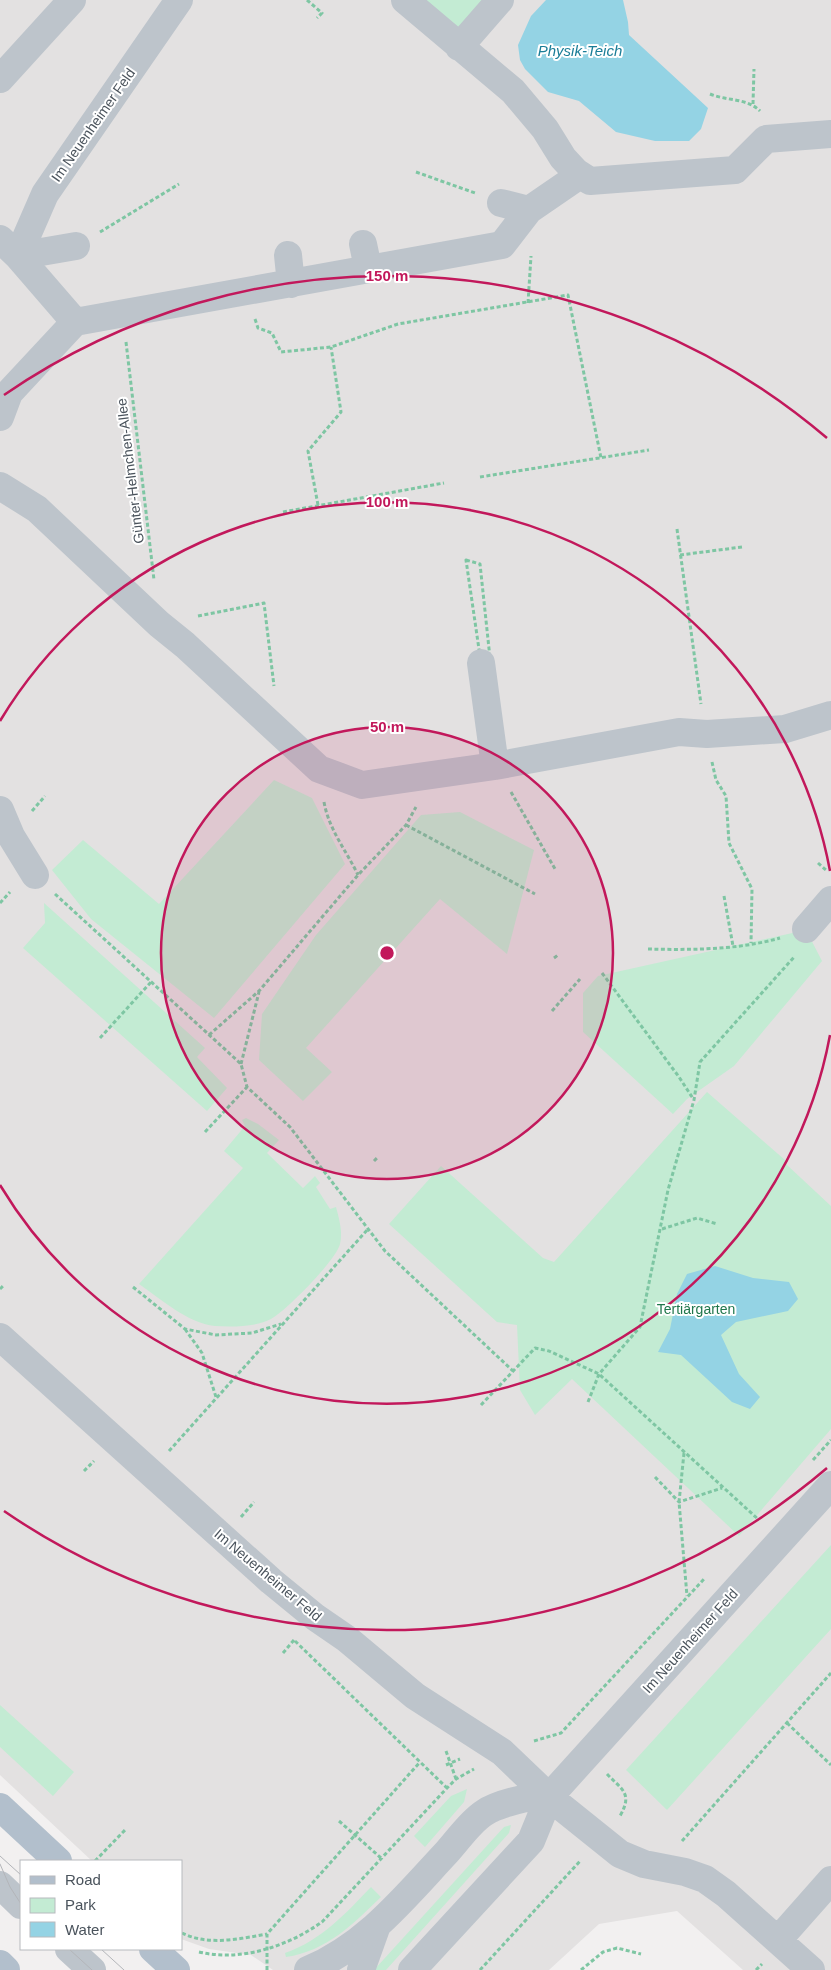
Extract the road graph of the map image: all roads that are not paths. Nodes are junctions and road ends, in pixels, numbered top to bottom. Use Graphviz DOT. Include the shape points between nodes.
graph roads {
  1 [pos="72,0"];
  2 [pos="405,0"];
  3 [pos="500,0"];
  4 [pos="184,6"];
  5 [pos="459,47"];
  6 [pos="0,80"];
  7 [pos="831,134"];
  8 [pos="580,175"];
  9 [pos="501,203"];
  10 [pos="529,210"];
  11 [pos="76,246"];
  12 [pos="9,247"];
  13 [pos="288,255"];
  14 [pos="291,284"];
  15 [pos="75,322"];
  16 [pos="0,417"];
  17 [pos="0,486"];
  18 [pos="481,663"];
  19 [pos="831,715"];
  20 [pos="495,766"];
  21 [pos="0,810"];
  22 [pos="35,875"];
  23 [pos="831,900"];
  24 [pos="806,929"];
  25 [pos="0,1336"];
  26 [pos="831,1485"];
  27 [pos="549,1797"];
  28 [pos="0,1807"];
  29 [pos="57,1860"];
  30 [pos="831,1880"];
  31 [pos="0,1885"];
  32 [pos="20,1904"];
  33 [pos="376,1926"];
  34 [pos="778,1940"];
  35 [pos="70,1950"];
  36 [pos="0,1964"];
  37 [pos="6,1970"];
  38 [pos="92,1970"];
  39 [pos="308,1970"];
  40 [pos="361,1970"];
  41 [pos="412,1970"];
  42 [pos="811,1970"];
  1 -- 6 [label="street"];
  2 -- 5 [label="street"];
  3 -- 5 [label="street"];
  4 -- 12 [label="street, Im Neuenheimer Feld"];
  5 -- 8 [label="street" via="513,91 545,129 563,158"];
  7 -- 8 [label="street" via="766,139 735,170 590,181"];
  8 -- 10 [label="street"];
  9 -- 10 [label="street"];
  10 -- 14 [label="street" via="502,245 366,256"];
  11 -- 12 [label="street"];
  12 -- 15 [label="street"];
  13 -- 14 [label="street"];
  14 -- 15 [label="street"];
  15 -- 16 [label="street" via="8,393"];
  17 -- 20 [label="street" via="37,509 319,769 362,785"];
  18 -- 20 [label="street"];
  19 -- 20 [label="street" via="786,730 707,734 679,732"];
  21 -- 22 [label="street" via="10,836"];
  23 -- 24 [label="street"];
  25 -- 27 [label="street, Im Neuenheimer Feld" via="315,1617 347,1639 415,1696 515,1748"];
  26 -- 27 [label="street, Im Neuenheimer Feld"];
  27 -- 33 [label="street" via="540,1795 484,1813"];
  27 -- 34 [label="street, Im Neuenheimer Feld" via="620,1854 644,1864 705,1879"];
  27 -- 41 [label="street, Im Neuenheimer Feld" via="531,1841"];
  28 -- 29 [label="main road"];
  30 -- 34 [label="street"];
  31 -- 32 [label="street"];
  33 -- 39 [label="street" via="351,1948"];
  33 -- 40 [label="street"];
  34 -- 42 [label="street, Im Neuenheimer Feld"];
  35 -- 38 [label="street"];
  36 -- 37 [label="main road"];
}
